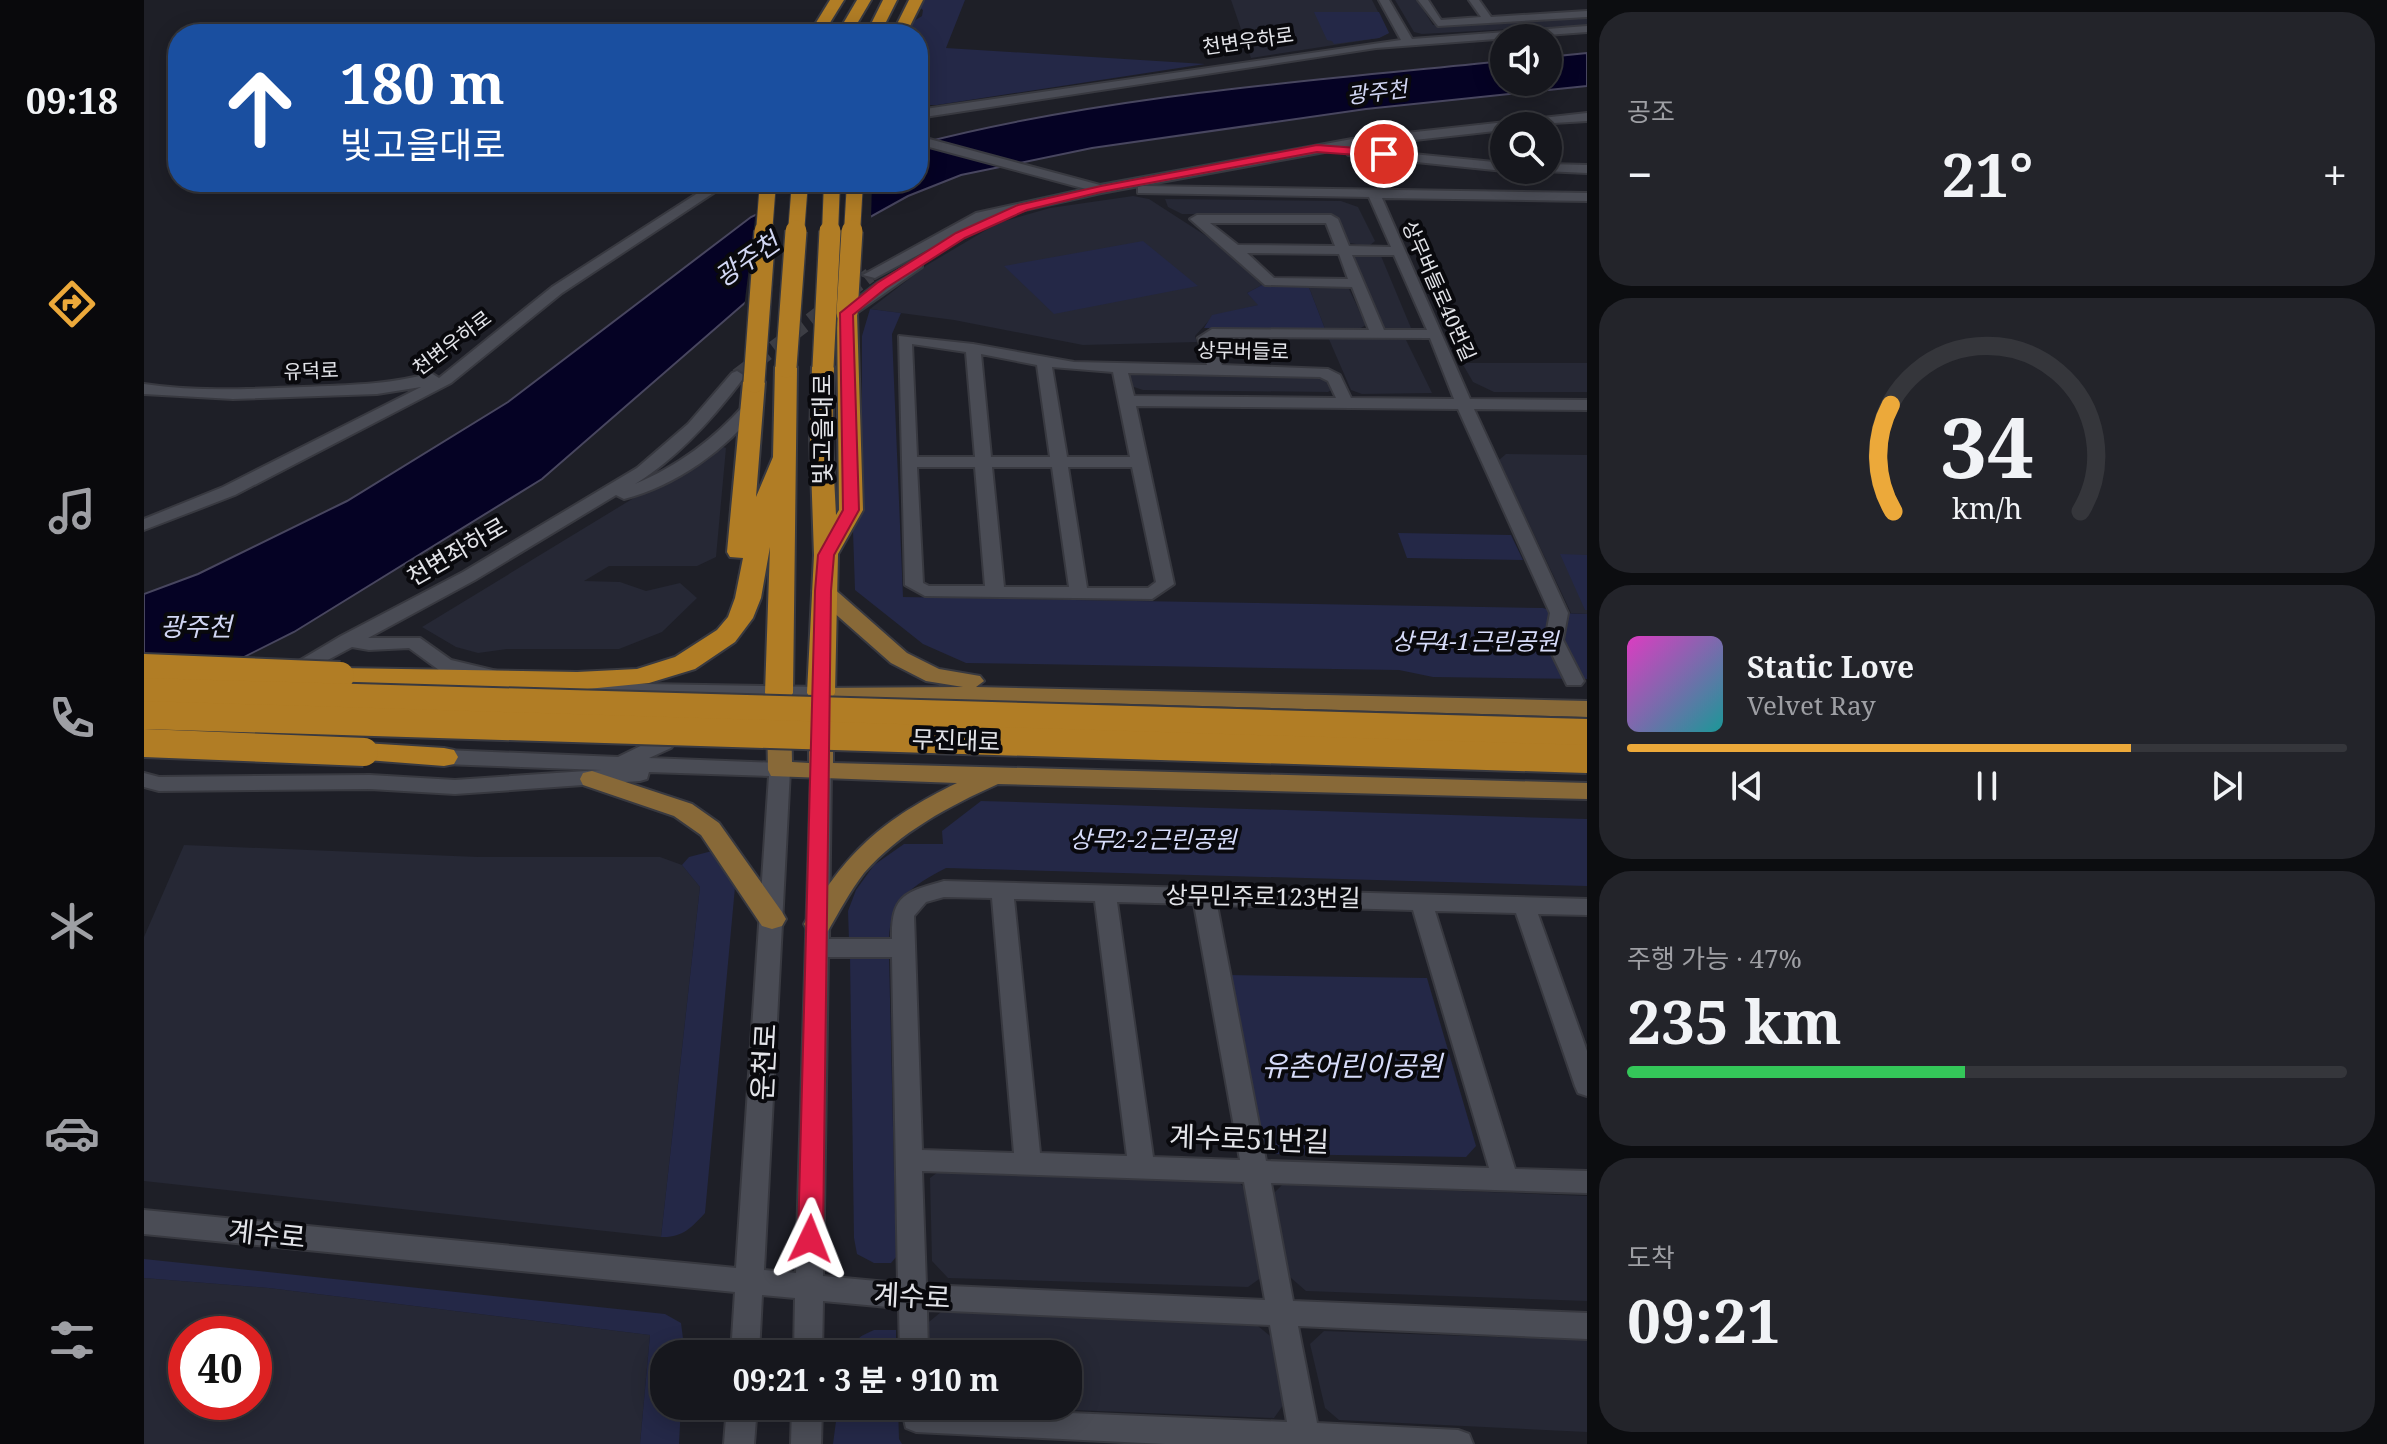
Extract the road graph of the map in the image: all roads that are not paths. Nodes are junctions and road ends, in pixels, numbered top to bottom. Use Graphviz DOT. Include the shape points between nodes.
graph roads {
  1 [pos="837,0"];
  2 [pos="864,0"];
  3 [pos="890,0"];
  4 [pos="916,0"];
  5 [pos="1384,0"];
  6 [pos="1423,0"];
  7 [pos="1474,0"];
  8 [pos="1530,4"];
  9 [pos="1587,14"];
  10 [pos="1539,17"];
  11 [pos="1488,20"];
  12 [pos="822,24"];
  13 [pos="850,24"];
  14 [pos="878,24"];
  15 [pos="904,24"];
  16 [pos="1587,29"];
  17 [pos="1408,42"];
  18 [pos="957,107"];
  19 [pos="928,108"];
  20 [pos="928,112"];
  21 [pos="1587,117"];
  22 [pos="1565,119"];
  23 [pos="1587,135"];
  24 [pos="928,143"];
  25 [pos="1317,148"];
  26 [pos="1490,166"];
  27 [pos="1562,168"];
  28 [pos="1587,169"];
  29 [pos="1101,189"];
  30 [pos="709,192"];
  31 [pos="767,192"];
  32 [pos="799,192"];
  33 [pos="832,192"];
  34 [pos="854,192"];
  35 [pos="1374,194"];
  36 [pos="1587,197"];
  37 [pos="1023,208"];
  38 [pos="1235,249"];
  39 [pos="1343,250"];
  40 [pos="1399,251"];
  41 [pos="870,275"];
  42 [pos="1356,283"];
  43 [pos="847,313"];
  44 [pos="1378,334"];
  45 [pos="1436,334"];
  46 [pos="973,348"];
  47 [pos="473,355"];
  48 [pos="1044,363"];
  49 [pos="1120,369"];
  50 [pos="1216,370"];
  51 [pos="1456,379"];
  52 [pos="747,388"];
  53 [pos="144,389"];
  54 [pos="1127,401"];
  55 [pos="1346,404"];
  56 [pos="1464,404"];
  57 [pos="1529,404"];
  58 [pos="1587,405"];
  59 [pos="783,459"];
  60 [pos="984,461"];
  61 [pos="1059,461"];
  62 [pos="909,462"];
  63 [pos="1139,462"];
  64 [pos="589,506"];
  65 [pos="144,525"];
  66 [pos="826,555"];
  67 [pos="823,591"];
  68 [pos="995,592"];
  69 [pos="1079,593"];
  70 [pos="348,640"];
  71 [pos="144,668"];
  72 [pos="508,675"];
  73 [pos="1574,681"];
  74 [pos="645,690"];
  75 [pos="144,692"];
  76 [pos="779,693"];
  77 [pos="821,693"];
  78 [pos="990,694"];
  79 [pos="1098,696"];
  80 [pos="334,699"];
  81 [pos="1587,709"];
  82 [pos="144,715"];
  83 [pos="1587,733"];
  84 [pos="144,743"];
  85 [pos="144,754"];
  86 [pos="444,757"];
  87 [pos="1587,759"];
  88 [pos="623,763"];
  89 [pos="700,767"];
  90 [pos="780,770"];
  91 [pos="821,771"];
  92 [pos="993,775"];
  93 [pos="592,779"];
  94 [pos="144,780"];
  95 [pos="1587,791"];
  96 [pos="1002,891"];
  97 [pos="1105,894"];
  98 [pos="1204,896"];
  99 [pos="1421,901"];
  100 [pos="1524,905"];
  101 [pos="1587,907"];
  102 [pos="772,919"];
  103 [pos="818,936"];
  104 [pos="904,948"];
  105 [pos="1587,1086"];
  106 [pos="909,1160"];
  107 [pos="1028,1163"];
  108 [pos="1141,1167"];
  109 [pos="1253,1171"];
  110 [pos="1505,1179"];
  111 [pos="1587,1182"];
  112 [pos="144,1222"];
  113 [pos="751,1279"];
  114 [pos="808,1287"];
  115 [pos="913,1297"];
  116 [pos="1281,1311"];
  117 [pos="1587,1326"];
  118 [pos="746,1340"];
  119 [pos="808,1340"];
  120 [pos="914,1340"];
  121 [pos="741,1420"];
  122 [pos="807,1420"];
  123 [pos="957,1420"];
  124 [pos="1305,1437"];
  125 [pos="739,1444"];
  126 [pos="806,1444"];
  127 [pos="1458,1444"];
  1 -- 12 [label="highway"];
  2 -- 13 [label="highway"];
  3 -- 14 [label="highway"];
  4 -- 15 [label="highway"];
  5 -- 17 [label="street"];
  6 -- 11 [label="street" via="1438,23"];
  7 -- 11 [label="street"];
  8 -- 10 [label="street"];
  9 -- 10 [label="street"];
  10 -- 11 [label="street"];
  16 -- 17 [label="street, 천변우하로"];
  17 -- 18 [label="street, 천변우하로"];
  18 -- 19 [label="street"];
  18 -- 20 [label="street, 천변우하로"];
  21 -- 22 [label="street"];
  22 -- 23 [label="street"];
  22 -- 25 [label="street"];
  24 -- 29 [label="street"];
  25 -- 26 [label="street"];
  25 -- 29 [label="street"];
  27 -- 28 [label="street"];
  29 -- 35 [label="street"];
  29 -- 37 [label="street"];
  30 -- 47 [label="street, 천변우하로" via="557,290"];
  31 -- 52 [label="highway, bridge"];
  32 -- 59 [label="highway, 빛고을대로, bridge"];
  33 -- 66 [label="highway, 빛고을대로, bridge" via="821,438"];
  34 -- 43 [label="highway, bridge"];
  35 -- 36 [label="street"];
  35 -- 40 [label="street, 상무버들로40번길"];
  37 -- 41 [label="street" via="981,216"];
  37 -- 43 [label="street" via="960,236"];
  38 -- 39 [label="street"];
  38 -- 39 [label="street" via="1197,219 1331,219"];
  38 -- 42 [label="street" via="1270,282"];
  39 -- 40 [label="street"];
  39 -- 42 [label="street"];
  40 -- 45 [label="street, 상무버들로40번길"];
  42 -- 44 [label="street"];
  43 -- 66 [label="highway" via="851,510"];
  44 -- 45 [label="street"];
  44 -- 50 [label="street" via="1212,333 1205,338"];
  45 -- 51 [label="street, 상무버들로40번길"];
  46 -- 48 [label="street, 상무버들로"];
  46 -- 60 [label="street"];
  46 -- 62 [label="street, 상무버들로" via="904,339"];
  47 -- 53 [label="street, 유덕로" via="418,384 388,388 188,395"];
  47 -- 65 [label="street, 천변우하로" via="427,391 229,491"];
  48 -- 49 [label="street, 상무버들로"];
  48 -- 61 [label="street"];
  49 -- 50 [label="street, 상무버들로"];
  49 -- 54 [label="street"];
  50 -- 55 [label="street, 상무버들로" via="1323,372 1335,378"];
  51 -- 56 [label="street, 상무버들로40번길"];
  51 -- 57 [label="street" via="1480,392"];
  52 -- 64 [label="street, 천변좌하로"];
  52 -- 64 [label="street, 천변좌하로" via="728,434 703,455 651,483"];
  52 -- 72 [label="highway" via="734,596 720,626 680,656 654,665"];
  54 -- 55 [label="street"];
  54 -- 63 [label="street"];
  55 -- 56 [label="street"];
  56 -- 57 [label="street"];
  56 -- 73 [label="street, 상무버들로40번길" via="1559,613 1554,640"];
  57 -- 58 [label="street"];
  59 -- 72 [label="highway" via="766,501 748,598 726,636 685,663 639,677 577,681"];
  59 -- 76 [label="highway, 빛고을대로"];
  60 -- 61 [label="street"];
  60 -- 62 [label="street"];
  60 -- 68 [label="street"];
  61 -- 63 [label="street"];
  61 -- 69 [label="street"];
  62 -- 68 [label="street" via="914,585 925,591"];
  63 -- 69 [label="street" via="1165,584 1152,594"];
  64 -- 70 [label="street, 천변좌하로"];
  66 -- 67 [label="highway, 빛고을대로"];
  67 -- 77 [label="highway, 빛고을대로"];
  67 -- 79 [label="main road" via="899,658 934,676"];
  68 -- 69 [label="street"];
  70 -- 72 [label="street" via="413,642 446,666"];
  70 -- 85 [label="street, 천변좌하로"];
  71 -- 80 [label="highway, bridge"];
  72 -- 74 [label="street"];
  72 -- 80 [label="highway"];
  74 -- 76 [label="street"];
  74 -- 88 [label="street" via="673,717 675,730 664,743"];
  75 -- 80 [label="highway, bridge"];
  76 -- 77 [label="street"];
  76 -- 90 [label="main road, 빛고을대로"];
  77 -- 78 [label="main road, 무진대로"];
  77 -- 91 [label="main road, 빛고을대로"];
  78 -- 79 [label="main road, 무진대로"];
  78 -- 92 [label="main road" via="946,711 937,728 940,751 958,765"];
  79 -- 81 [label="main road, 무진대로"];
  80 -- 82 [label="highway, bridge"];
  80 -- 83 [label="highway, 무진대로, bridge"];
  80 -- 87 [label="highway, 무진대로, bridge"];
  84 -- 86 [label="highway, bridge"];
  86 -- 88 [label="street"];
  86 -- 93 [label="street" via="476,772"];
  88 -- 89 [label="street"];
  89 -- 90 [label="street"];
  89 -- 93 [label="street"];
  90 -- 91 [label="main road, 무진대로"];
  90 -- 102 [label="street, 운천로"];
  91 -- 92 [label="main road, 무진대로"];
  91 -- 103 [label="street, 운천로"];
  92 -- 95 [label="main road, 무진대로"];
  92 -- 103 [label="main road" via="945,798 856,866"];
  93 -- 94 [label="street" via="455,787"];
  93 -- 102 [label="main road" via="683,810 710,829"];
  96 -- 97 [label="street, 상무민주로123번길"];
  96 -- 104 [label="street, 상무민주로123번길" via="944,889 918,896 903,914"];
  96 -- 107 [label="street"];
  97 -- 98 [label="street, 상무민주로123번길"];
  97 -- 108 [label="street"];
  98 -- 99 [label="street, 상무민주로123번길"];
  98 -- 109 [label="street"];
  99 -- 100 [label="street, 상무민주로123번길"];
  99 -- 110 [label="street"];
  100 -- 101 [label="street, 상무민주로123번길"];
  100 -- 105 [label="street"];
  102 -- 113 [label="street, 운천로"];
  103 -- 104 [label="street"];
  103 -- 114 [label="street, 운천로"];
  104 -- 106 [label="street"];
  106 -- 107 [label="street, 계수로51번길"];
  106 -- 115 [label="street"];
  107 -- 108 [label="street, 계수로51번길"];
  108 -- 109 [label="street, 계수로51번길"];
  109 -- 110 [label="street, 계수로51번길"];
  109 -- 116 [label="street"];
  110 -- 111 [label="street, 계수로51번길"];
  112 -- 113 [label="street, 계수로"];
  113 -- 114 [label="street, 계수로"];
  113 -- 118 [label="street, 운천로"];
  114 -- 115 [label="street, 계수로"];
  114 -- 119 [label="street, 운천로"];
  115 -- 116 [label="street, 계수로"];
  115 -- 120 [label="street"];
  116 -- 117 [label="street, 계수로"];
  116 -- 124 [label="street"];
  121 -- 125 [label="street"];
  122 -- 126 [label="street"];
  123 -- 124 [label="street"];
  124 -- 127 [label="street"];
}
